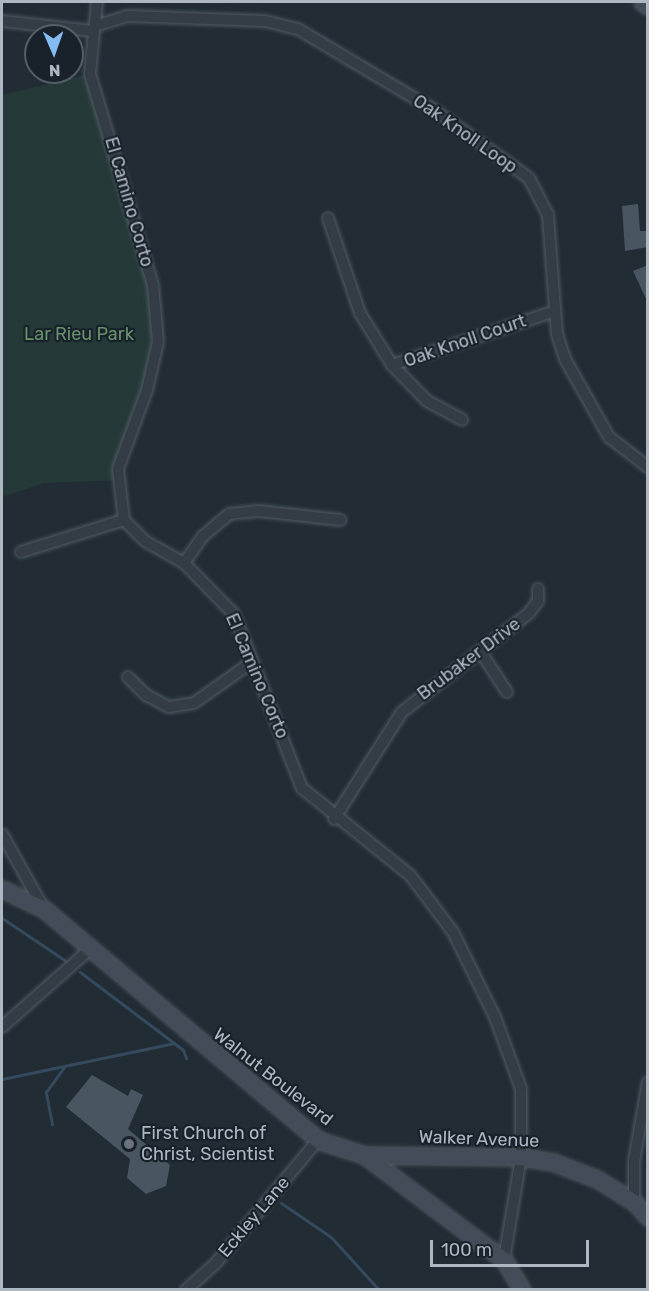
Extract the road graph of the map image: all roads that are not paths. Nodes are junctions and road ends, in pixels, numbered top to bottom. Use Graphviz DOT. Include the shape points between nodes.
graph roads {
  1 [pos="97,2"];
  2 [pos="642,2"];
  3 [pos="648,6"];
  4 [pos="2,21"];
  5 [pos="93,28"];
  6 [pos="328,218"];
  7 [pos="555,311"];
  8 [pos="392,365"];
  9 [pos="462,420"];
  10 [pos="646,462"];
  11 [pos="124,520"];
  12 [pos="341,520"];
  13 [pos="21,552"];
  14 [pos="184,563"];
  15 [pos="538,589"];
  16 [pos="480,651"];
  17 [pos="252,662"];
  18 [pos="128,677"];
  19 [pos="507,692"];
  20 [pos="334,819"];
  21 [pos="2,834"];
  22 [pos="2,889"];
  23 [pos="44,909"];
  24 [pos="88,951"];
  25 [pos="2,1027"];
  26 [pos="648,1082"];
  27 [pos="318,1140"];
  28 [pos="364,1155"];
  29 [pos="521,1156"];
  30 [pos="634,1202"];
  31 [pos="648,1217"];
  32 [pos="504,1260"];
  33 [pos="186,1290"];
  34 [pos="522,1290"];
  1 -- 5 [label="street, El Camino Corto"];
  2 -- 3 [label="street"];
  4 -- 5 [label="street"];
  5 -- 7 [label="street, Oak Knoll Loop" via="128,16 283,24 433,109 537,188 551,231"];
  5 -- 11 [label="street, El Camino Corto" via="90,74 153,285 158,342 147,390 118,469"];
  6 -- 8 [label="street, Oak Knoll Court" via="360,313"];
  7 -- 8 [label="street, Oak Knoll Court"];
  7 -- 10 [label="street, Oak Knoll Loop" via="565,358 591,411 609,437"];
  8 -- 9 [label="street" via="427,401"];
  11 -- 13 [label="street"];
  11 -- 14 [label="street, El Camino Corto" via="145,541"];
  12 -- 14 [label="street" via="259,511 229,514 203,536"];
  14 -- 17 [label="street, El Camino Corto" via="234,614"];
  15 -- 16 [label="street, Brubaker Drive" via="538,601 529,613"];
  16 -- 19 [label="street"];
  16 -- 20 [label="street, Brubaker Drive" via="402,712"];
  17 -- 18 [label="street" via="194,703 169,707 146,695"];
  17 -- 20 [label="street, El Camino Corto" via="302,788"];
  20 -- 29 [label="street, El Camino Corto" via="410,875 453,932 495,1017 521,1089"];
  21 -- 23 [label="street"];
  22 -- 23 [label="street, Walnut Boulevard"];
  23 -- 24 [label="street, Walnut Boulevard"];
  24 -- 25 [label="street"];
  24 -- 27 [label="street, Walnut Boulevard"];
  26 -- 30 [label="street" via="634,1161"];
  27 -- 28 [label="street, Walnut Boulevard"];
  27 -- 33 [label="street, Eckley Lane" via="214,1264"];
  28 -- 29 [label="street, Walker Avenue"];
  28 -- 32 [label="street, Walnut Boulevard"];
  29 -- 30 [label="street, Walker Avenue" via="576,1170"];
  29 -- 32 [label="street, El Camino Corto"];
  30 -- 31 [label="street, Walker Avenue"];
  32 -- 34 [label="street, Walnut Boulevard"];
}
